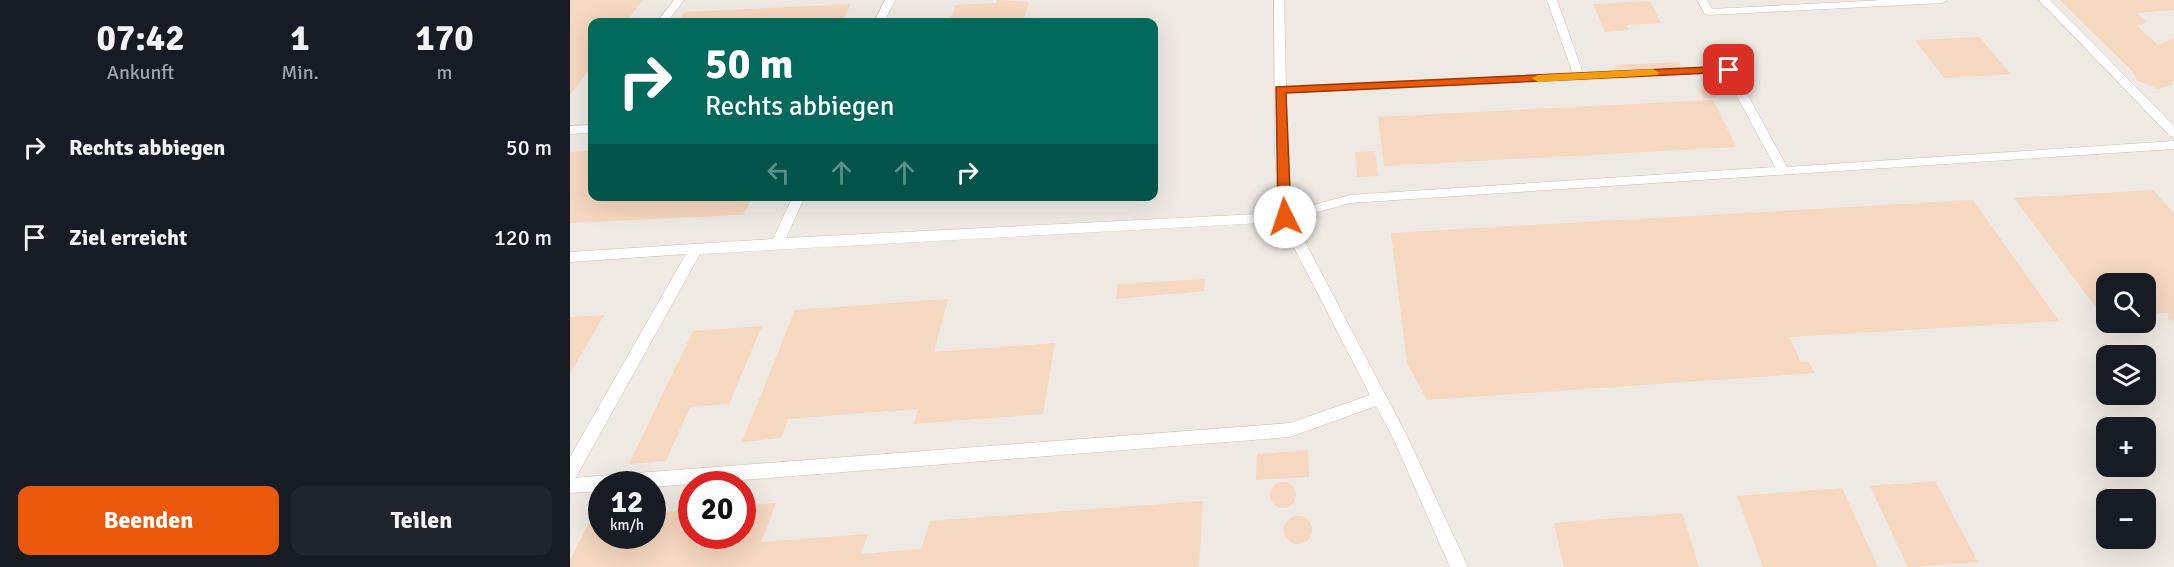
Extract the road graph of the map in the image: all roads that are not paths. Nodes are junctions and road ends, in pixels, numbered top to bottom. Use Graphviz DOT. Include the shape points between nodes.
graph roads {
  1 [pos="679,0"];
  2 [pos="890,0"];
  3 [pos="1279,0"];
  4 [pos="1552,0"];
  5 [pos="1702,0"];
  6 [pos="1942,0"];
  7 [pos="2044,0"];
  8 [pos="665,18"];
  9 [pos="881,18"];
  10 [pos="1579,76"];
  11 [pos="1280,90"];
  12 [pos="2174,133"];
  13 [pos="2174,145"];
  14 [pos="1783,171"];
  15 [pos="797,201"];
  16 [pos="1285,217"];
  17 [pos="777,244"];
  18 [pos="696,249"];
  19 [pos="570,257"];
  20 [pos="1380,398"];
  21 [pos="570,472"];
  22 [pos="570,486"];
  23 [pos="1459,567"];
  1 -- 8 [label="lane"];
  2 -- 9 [label="lane"];
  3 -- 11 [label="lane"];
  4 -- 10 [label="lane"];
  5 -- 6 [label="lane" via="1709,12"];
  7 -- 12 [label="lane"];
  10 -- 11 [label="lane"];
  10 -- 14 [label="lane" via="1729,70"];
  11 -- 16 [label="lane"];
  13 -- 14 [label="lane"];
  14 -- 16 [label="lane" via="1350,198"];
  15 -- 17 [label="lane"];
  16 -- 17 [label="lane"];
  16 -- 20 [label="lane"];
  17 -- 18 [label="lane"];
  18 -- 19 [label="lane"];
  18 -- 21 [label="lane"];
  20 -- 22 [label="lane" via="1290,430"];
  20 -- 23 [label="lane"];
}
